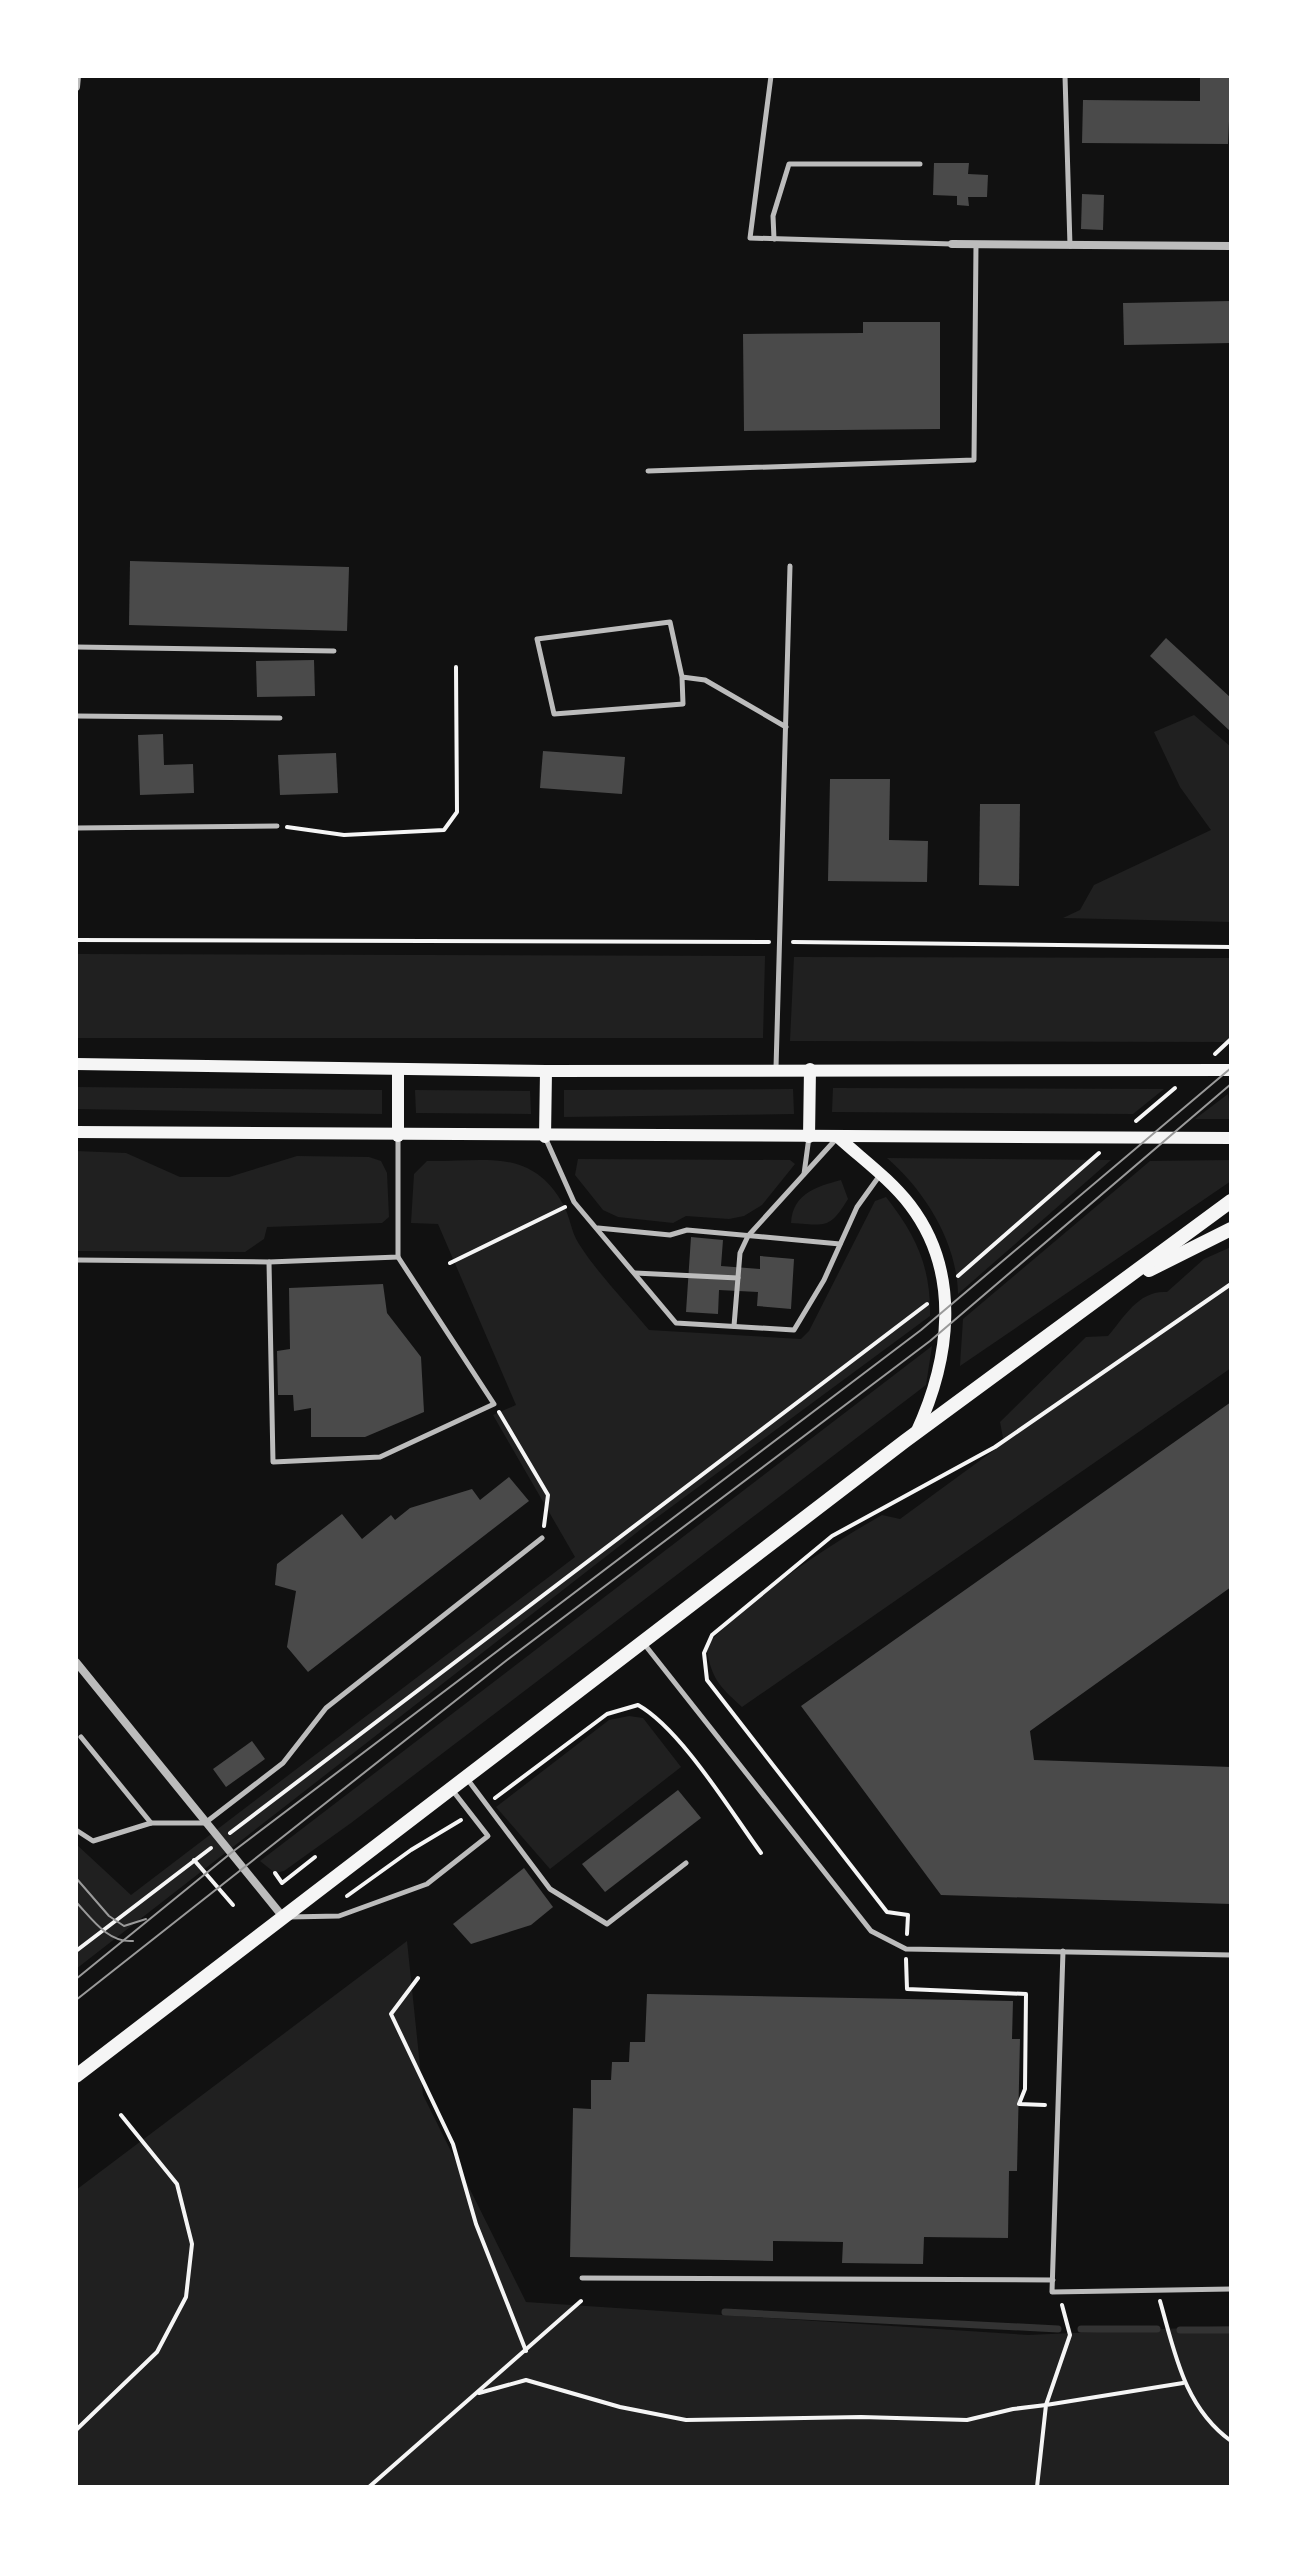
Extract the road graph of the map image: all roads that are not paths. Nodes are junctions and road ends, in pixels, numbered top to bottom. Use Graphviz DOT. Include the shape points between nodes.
graph roads {
  1 [pos="77,76"];
  2 [pos="771,76"];
  3 [pos="1065,76"];
  4 [pos="76,87"];
  5 [pos="920,164"];
  6 [pos="774,239"];
  7 [pos="952,244"];
  8 [pos="976,245"];
  9 [pos="1231,246"];
  10 [pos="1070,247"];
  11 [pos="648,471"];
  12 [pos="790,566"];
  13 [pos="76,647"];
  14 [pos="334,651"];
  15 [pos="682,677"];
  16 [pos="76,716"];
  17 [pos="280,718"];
  18 [pos="786,727"];
  19 [pos="277,826"];
  20 [pos="76,828"];
  21 [pos="76,1064"];
  22 [pos="398,1069"];
  23 [pos="776,1069"];
  24 [pos="810,1069"];
  25 [pos="1231,1070"];
  26 [pos="546,1071"];
  27 [pos="76,1132"];
  28 [pos="398,1136"];
  29 [pos="545,1137"];
  30 [pos="809,1137"];
  31 [pos="838,1137"];
  32 [pos="1231,1138"];
  33 [pos="880,1174"];
  34 [pos="804,1175"];
  35 [pos="1231,1201"];
  36 [pos="597,1228"];
  37 [pos="1231,1229"];
  38 [pos="748,1236"];
  39 [pos="840,1244"];
  40 [pos="398,1257"];
  41 [pos="76,1260"];
  42 [pos="269,1262"];
  43 [pos="634,1273"];
  44 [pos="738,1278"];
  45 [pos="1063,1323"];
  46 [pos="734,1326"];
  47 [pos="916,1433"];
  48 [pos="542,1538"];
  49 [pos="642,1641"];
  50 [pos="76,1662"];
  51 [pos="81,1737"];
  52 [pos="465,1776"];
  53 [pos="450,1787"];
  54 [pos="151,1823"];
  55 [pos="205,1823"];
  56 [pos="76,1830"];
  57 [pos="686,1863"];
  58 [pos="283,1917"];
  59 [pos="1063,1951"];
  60 [pos="1231,1955"];
  61 [pos="76,2076"];
  62 [pos="582,2278"];
  63 [pos="1053,2280"];
  64 [pos="1231,2289"];
  1 -- 4 [label="street"];
  2 -- 6 [label="lane" via="750,238"];
  3 -- 10 [label="lane"];
  5 -- 6 [label="lane" via="789,164 773,216"];
  6 -- 7 [label="lane"];
  7 -- 8 [label="street"];
  8 -- 10 [label="street"];
  8 -- 11 [label="lane" via="974,460"];
  9 -- 10 [label="street"];
  12 -- 18 [label="lane"];
  13 -- 14 [label="lane"];
  15 -- 15 [label="lane" via="683,704 554,714 537,639 670,622"];
  15 -- 18 [label="lane" via="705,680"];
  16 -- 17 [label="lane"];
  18 -- 23 [label="lane"];
  19 -- 20 [label="lane"];
  21 -- 22 [label="main road"];
  22 -- 26 [label="main road"];
  22 -- 28 [label="main road"];
  23 -- 24 [label="main road"];
  23 -- 26 [label="main road"];
  24 -- 25 [label="main road"];
  24 -- 30 [label="main road"];
  26 -- 29 [label="main road"];
  27 -- 28 [label="main road"];
  28 -- 29 [label="main road"];
  28 -- 40 [label="lane"];
  29 -- 30 [label="main road"];
  29 -- 36 [label="lane" via="574,1202"];
  30 -- 31 [label="main road"];
  30 -- 34 [label="lane"];
  31 -- 32 [label="main road"];
  31 -- 33 [label="main road"];
  31 -- 34 [label="lane"];
  33 -- 39 [label="lane"];
  33 -- 47 [label="main road" via="922,1224 943,1290 944,1353"];
  34 -- 38 [label="lane"];
  35 -- 45 [label="main road"];
  36 -- 38 [label="lane"];
  36 -- 43 [label="lane"];
  37 -- 45 [label="main road"];
  38 -- 39 [label="lane"];
  38 -- 44 [label="lane"];
  39 -- 46 [label="lane" via="794,1330"];
  40 -- 42 [label="lane"];
  40 -- 42 [label="lane" via="494,1404 380,1457 273,1462"];
  41 -- 42 [label="lane"];
  43 -- 44 [label="lane"];
  43 -- 46 [label="lane" via="676,1323"];
  44 -- 46 [label="lane"];
  45 -- 47 [label="main road"];
  47 -- 49 [label="main road"];
  48 -- 55 [label="lane" via="326,1708 283,1763"];
  49 -- 52 [label="main road"];
  49 -- 59 [label="lane" via="871,1931 906,1949"];
  50 -- 55 [label="street"];
  51 -- 54 [label="lane"];
  52 -- 53 [label="main road"];
  52 -- 57 [label="lane" via="550,1889 607,1924"];
  53 -- 58 [label="main road"];
  53 -- 58 [label="lane" via="488,1836 427,1884 339,1916"];
  54 -- 55 [label="lane"];
  54 -- 56 [label="lane" via="93,1841"];
  55 -- 58 [label="street"];
  58 -- 61 [label="main road"];
  59 -- 60 [label="lane"];
  59 -- 63 [label="lane"];
  62 -- 63 [label="lane"];
  63 -- 64 [label="lane" via="1052,2292"];
}
